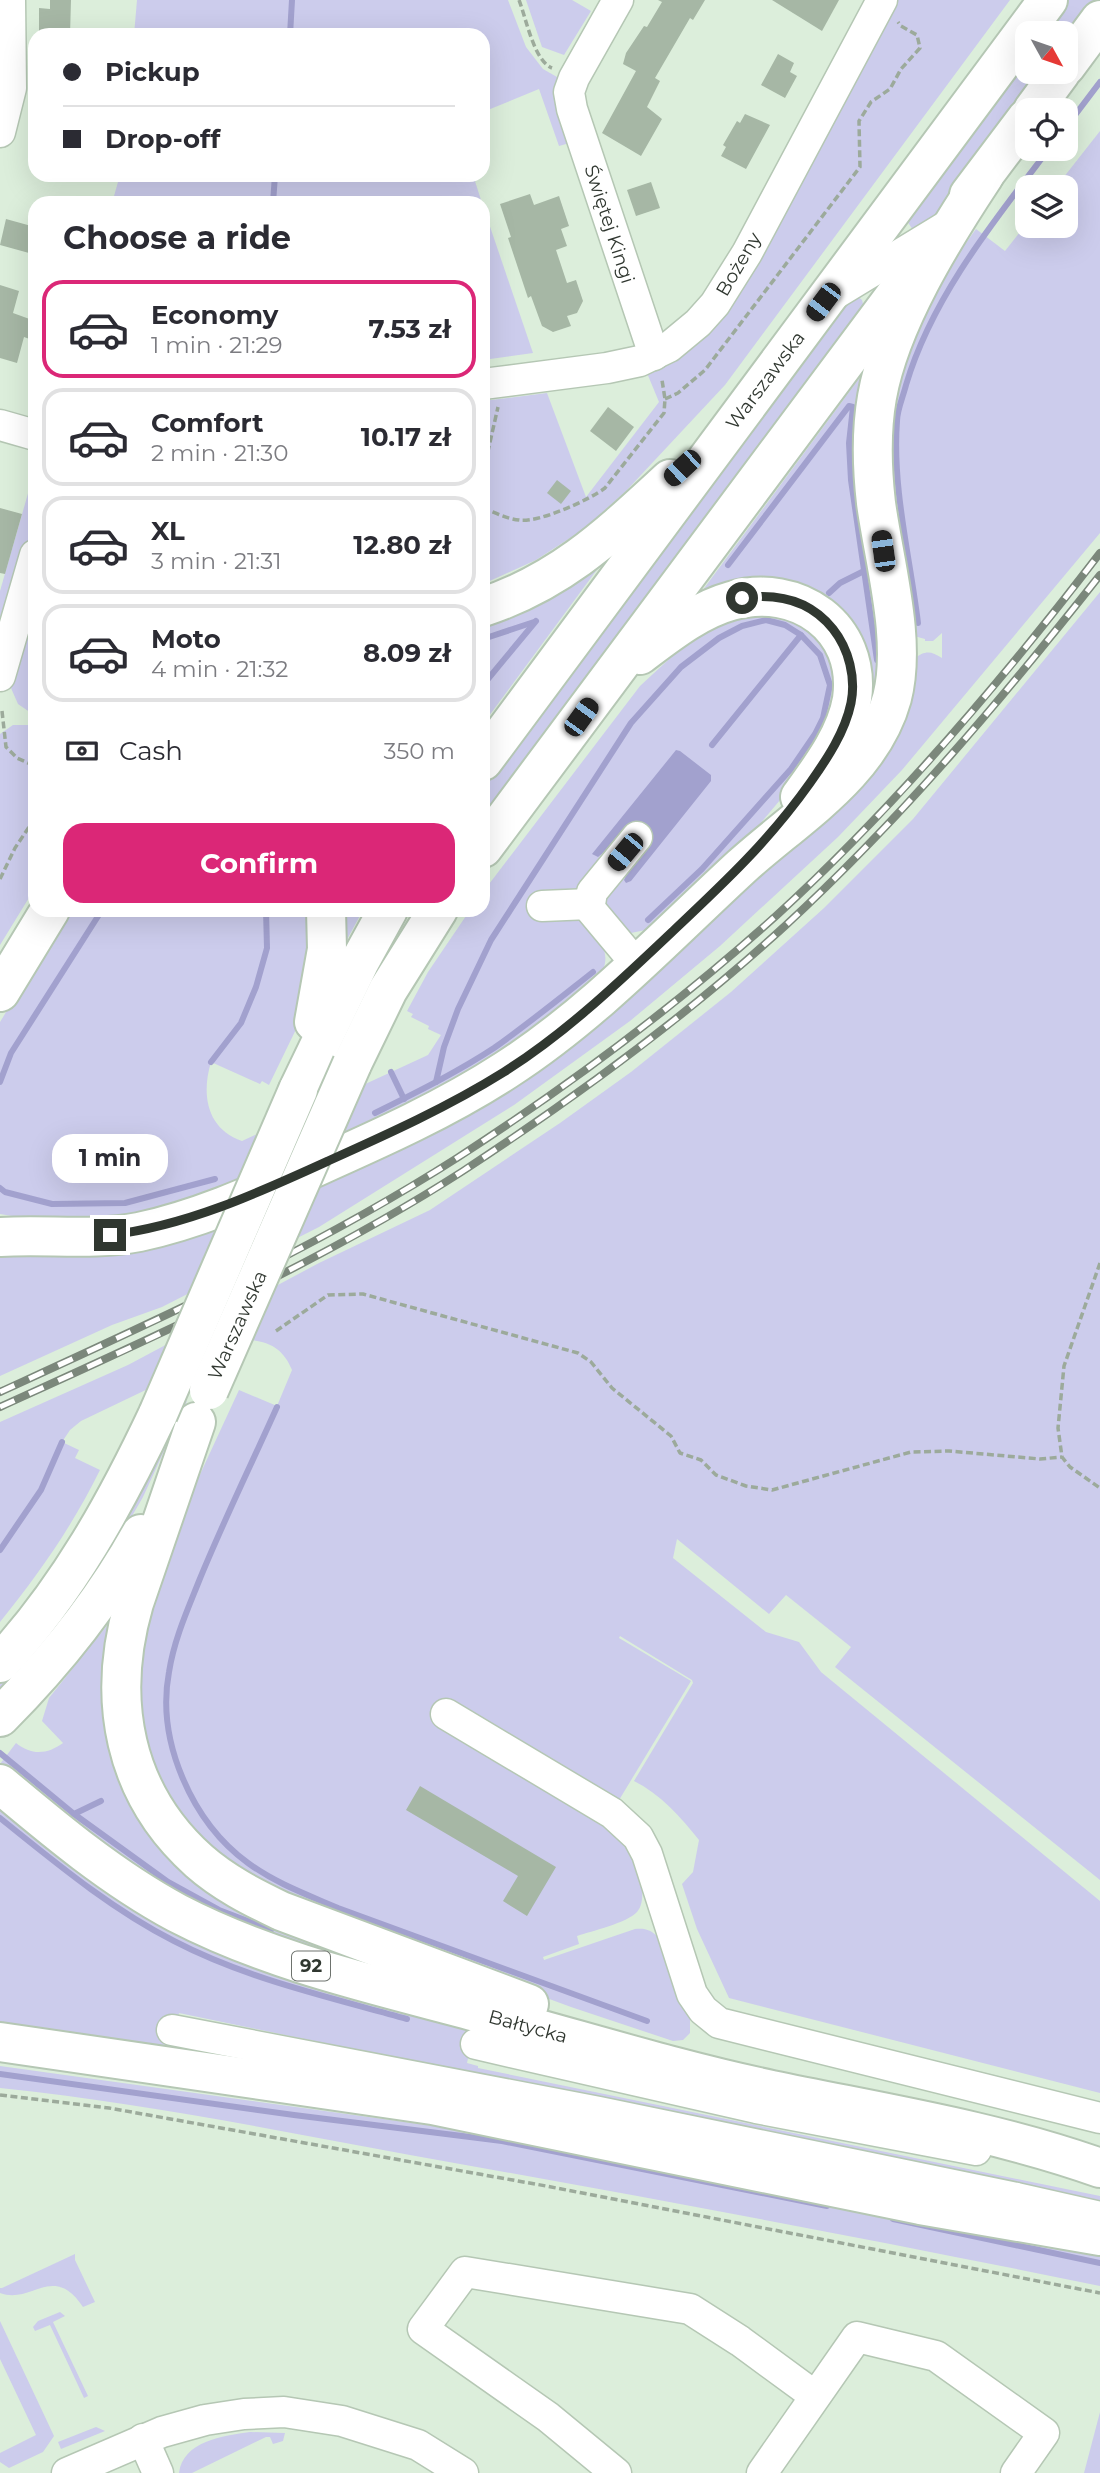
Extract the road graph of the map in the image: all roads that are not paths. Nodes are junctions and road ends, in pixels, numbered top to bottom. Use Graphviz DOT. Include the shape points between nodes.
graph roads {
  1 [pos="10,0"];
  2 [pos="618,0"];
  3 [pos="1048,0"];
  4 [pos="881,2"];
  5 [pos="1100,20"];
  6 [pos="1078,50"];
  7 [pos="0,132"];
  8 [pos="1015,134"];
  9 [pos="984,176"];
  10 [pos="896,204"];
  11 [pos="945,227"];
  12 [pos="883,265"];
  13 [pos="823,302"];
  14 [pos="868,331"];
  15 [pos="654,355"];
  16 [pos="492,383"];
  17 [pos="747,405"];
  18 [pos="0,425"];
  19 [pos="28,433"];
  20 [pos="28,579"];
  21 [pos="490,604"];
  22 [pos="0,676"];
  23 [pos="595,697"];
  24 [pos="490,752"];
  25 [pos="637,837"];
  26 [pos="490,839"];
  27 [pos="745,863"];
  28 [pos="590,904"];
  29 [pos="542,906"];
  30 [pos="46,917"];
  31 [pos="326,917"];
  32 [pos="384,917"];
  33 [pos="434,917"];
  34 [pos="637,965"];
  35 [pos="0,992"];
  36 [pos="298,1090"];
  37 [pos="7,1233"];
  38 [pos="203,1406"];
  39 [pos="0,1663"];
  40 [pos="446,1714"];
  41 [pos="0,1717"];
  42 [pos="0,1784"];
  43 [pos="172,2030"];
  44 [pos="2,2042"];
  45 [pos="476,2044"];
  46 [pos="662,2063"];
  47 [pos="259,2078"];
  48 [pos="599,2112"];
  49 [pos="1100,2119"];
  50 [pos="1100,2168"];
  51 [pos="1100,2174"];
  52 [pos="1100,2217"];
  53 [pos="1100,2236"];
  54 [pos="815,2396"];
  55 [pos="143,2440"];
  56 [pos="67,2473"];
  57 [pos="158,2473"];
  58 [pos="463,2473"];
  59 [pos="616,2473"];
  60 [pos="762,2473"];
  61 [pos="1016,2473"];
  1 -- 7 [label="street" via="11,88"];
  2 -- 15 [label="street, Świętej Kingi" via="574,78 563,81"];
  3 -- 10 [label="main road, Warszawska"];
  4 -- 15 [label="street, Bożeny" via="729,283 698,323"];
  5 -- 6 [label="main road"];
  8 -- 9 [label="main road"];
  9 -- 11 [label="main road"];
  9 -- 27 [label="main road" via="917,291 896,335 878,393 874,477 897,647 887,712 846,776"];
  10 -- 12 [label="street"];
  10 -- 13 [label="main road, Warszawska"];
  11 -- 12 [label="street"];
  11 -- 14 [label="main road"];
  12 -- 13 [label="street"];
  12 -- 14 [label="street"];
  13 -- 17 [label="main road, Warszawska"];
  14 -- 23 [label="main road"];
  15 -- 16 [label="street, Bożeny" via="614,367"];
  17 -- 21 [label="main road" via="596,547 530,588"];
  17 -- 24 [label="main road, Warszawska"];
  18 -- 19 [label="street"];
  20 -- 22 [label="street"];
  23 -- 26 [label="main road"];
  23 -- 27 [label="main road" via="670,633 731,601 793,600 832,627 848,655 852,677 844,724 808,786"];
  25 -- 28 [label="street" via="592,892"];
  27 -- 34 [label="main road"];
  28 -- 29 [label="street"];
  28 -- 34 [label="street" via="594,915"];
  30 -- 35 [label="main road"];
  31 -- 36 [label="main road" via="324,974"];
  32 -- 36 [label="main road, Warszawska"];
  33 -- 38 [label="main road, Warszawska, bridge" via="388,990 352,1064"];
  34 -- 37 [label="main road" via="565,1028 505,1071 423,1118 279,1184 139,1232 79,1238"];
  36 -- 39 [label="main road, Warszawska, bridge" via="124,1484 52,1600"];
  38 -- 41 [label="main road, Warszawska" via="165,1489 115,1576 51,1663"];
  38 -- 46 [label="main road" via="134,1603 120,1672 129,1754 150,1799 173,1833 198,1861 249,1896 570,2021"];
  40 -- 49 [label="street" via="612,1813 638,1837 692,1994 719,2023"];
  42 -- 46 [label="main road, Bałtycka / 92" via="104,1867 157,1901 221,1933 333,1973"];
  43 -- 48 [label="street"];
  44 -- 47 [label="main road"];
  45 -- 51 [label="street" via="756,2108"];
  46 -- 50 [label="main road, Bałtycka / 92" via="982,2133"];
  47 -- 48 [label="street" via="478,2095"];
  47 -- 53 [label="main road" via="432,2105 931,2207"];
  48 -- 52 [label="street"];
  54 -- 59 [label="street" via="690,2309 465,2272 423,2329 548,2417"];
  54 -- 60 [label="street"];
  54 -- 61 [label="street" via="857,2337 936,2356 1044,2433"];
  55 -- 56 [label="street"];
  55 -- 57 [label="street"];
  55 -- 58 [label="street" via="205,2420 284,2412 342,2421 418,2445"];
}
